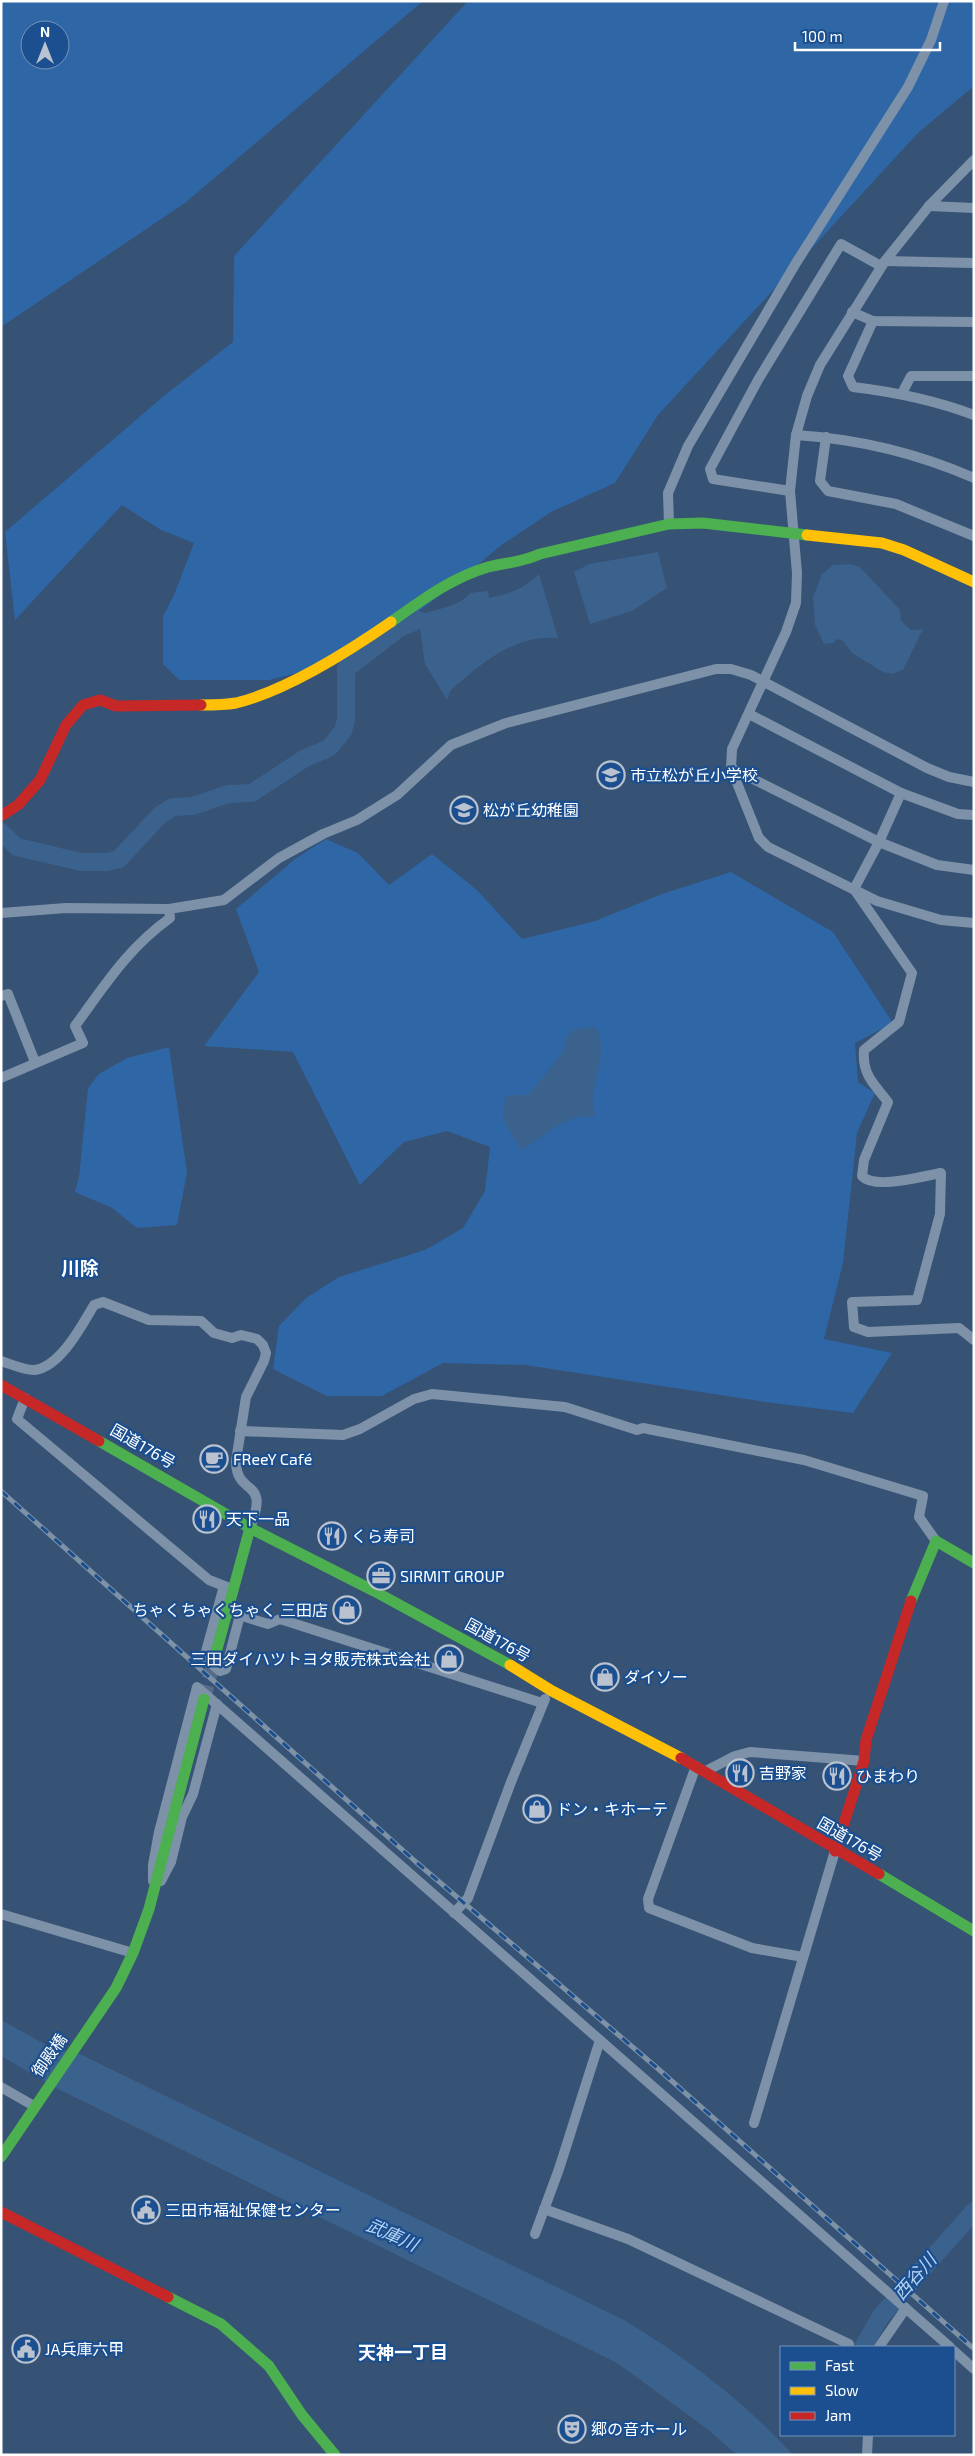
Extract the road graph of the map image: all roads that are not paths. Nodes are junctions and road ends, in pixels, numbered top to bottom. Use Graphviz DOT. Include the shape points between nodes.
graph roads {
  1 [pos="944,1"];
  2 [pos="974,160"];
  3 [pos="929,206"];
  4 [pos="974,208"];
  5 [pos="974,263"];
  6 [pos="883,264"];
  7 [pos="852,312"];
  8 [pos="872,321"];
  9 [pos="974,322"];
  10 [pos="974,376"];
  11 [pos="902,394"];
  12 [pos="974,415"];
  13 [pos="796,435"];
  14 [pos="826,437"];
  15 [pos="974,478"];
  16 [pos="790,491"];
  17 [pos="669,524"];
  18 [pos="794,535"];
  19 [pos="974,536"];
  20 [pos="974,582"];
  21 [pos="763,681"];
  22 [pos="749,714"];
  23 [pos="731,768"];
  24 [pos="974,782"];
  25 [pos="901,793"];
  26 [pos="974,815"];
  27 [pos="1,816"];
  28 [pos="879,842"];
  29 [pos="974,870"];
  30 [pos="854,889"];
  31 [pos="169,909"];
  32 [pos="1,913"];
  33 [pos="974,923"];
  34 [pos="1,996"];
  35 [pos="35,1062"];
  36 [pos="1,1078"];
  37 [pos="974,1340"];
  38 [pos="1,1361"];
  39 [pos="1,1385"];
  40 [pos="25,1398"];
  41 [pos="240,1431"];
  42 [pos="250,1528"];
  43 [pos="936,1542"];
  44 [pos="974,1563"];
  45 [pos="228,1587"];
  46 [pos="226,1611"];
  47 [pos="240,1615"];
  48 [pos="214,1660"];
  49 [pos="552,1691"];
  50 [pos="204,1699"];
  51 [pos="542,1703"];
  52 [pos="217,1704"];
  53 [pos="864,1761"];
  54 [pos="701,1769"];
  55 [pos="835,1850"];
  56 [pos="154,1892"];
  57 [pos="454,1913"];
  58 [pos="1,1914"];
  59 [pos="974,1931"];
  60 [pos="133,1953"];
  61 [pos="803,1957"];
  62 [pos="600,2040"];
  63 [pos="1,2087"];
  64 [pos="34,2106"];
  65 [pos="754,2123"];
  66 [pos="1,2157"];
  67 [pos="544,2209"];
  68 [pos="1,2212"];
  69 [pos="535,2234"];
  70 [pos="906,2308"];
  71 [pos="849,2344"];
  72 [pos="880,2346"];
  73 [pos="949,2346"];
  74 [pos="955,2352"];
  75 [pos="974,2369"];
  76 [pos="868,2436"];
  77 [pos="334,2455"];
  78 [pos="867,2455"];
  1 -- 17 [label="street" via="931,40 908,87 796,263 688,446 668,493"];
  2 -- 3 [label="street"];
  3 -- 4 [label="street"];
  3 -- 6 [label="street"];
  5 -- 6 [label="street"];
  6 -- 7 [label="street"];
  6 -- 16 [label="street" via="841,244 758,380 710,469 713,479"];
  7 -- 8 [label="street"];
  7 -- 13 [label="street" via="820,365"];
  8 -- 9 [label="street"];
  8 -- 11 [label="street" via="848,376 852,387"];
  10 -- 11 [label="street" via="911,376"];
  11 -- 12 [label="street"];
  13 -- 14 [label="street"];
  13 -- 16 [label="street"];
  14 -- 15 [label="street" via="876,445 942,464"];
  14 -- 19 [label="street" via="820,481 828,491 896,504"];
  16 -- 18 [label="street"];
  17 -- 18 [label="main road" via="703,522"];
  17 -- 27 [label="main road" via="540,554 522,562 489,567 460,577 371,636 288,682 235,703 177,707 116,706 100,700 83,704 66,724 40,780 18,805"];
  18 -- 20 [label="main road" via="882,543"];
  18 -- 21 [label="street" via="796,604"];
  21 -- 22 [label="street"];
  21 -- 24 [label="street" via="927,768 948,777"];
  21 -- 31 [label="street" via="731,668 716,669 475,733 451,745 397,795 357,820 279,858 224,900"];
  22 -- 23 [label="street" via="732,749"];
  22 -- 25 [label="street"];
  23 -- 28 [label="street"];
  23 -- 30 [label="street" via="759,838 768,846"];
  25 -- 26 [label="street" via="958,814"];
  25 -- 28 [label="street"];
  28 -- 29 [label="street" via="937,865"];
  28 -- 30 [label="street"];
  30 -- 33 [label="street" via="904,910 941,920"];
  30 -- 37 [label="street" via="912,973 899,1022 864,1050 866,1074 888,1102 864,1160 862,1176 875,1182 891,1182 941,1173 940,1214 917,1300 852,1302 854,1327 868,1332 959,1328"];
  31 -- 32 [label="street" via="66,908"];
  31 -- 35 [label="street" via="170,918 146,936 120,964 75,1026 83,1043"];
  34 -- 35 [label="street" via="8,994"];
  35 -- 36 [label="street"];
  38 -- 41 [label="street" via="34,1370 46,1366 56,1360 75,1337 94,1305 103,1302 149,1320 201,1321 214,1333 232,1338 257,1338 266,1353 246,1398"];
  39 -- 40 [label="main road, 国道176号"];
  40 -- 42 [label="main road, 国道176号"];
  40 -- 45 [label="street" via="17,1419 209,1580"];
  41 -- 42 [label="street" via="236,1470 240,1480 256,1493 258,1499"];
  41 -- 43 [label="street" via="343,1435 414,1399 432,1394 565,1407 637,1430 643,1428 804,1460 923,1496 919,1517"];
  42 -- 45 [label="main road"];
  42 -- 49 [label="main road, 国道176号" via="436,1624"];
  43 -- 44 [label="main road"];
  43 -- 53 [label="main road" via="907,1610 866,1740"];
  45 -- 46 [label="main road"];
  45 -- 47 [label="street" via="205,1655 206,1660 220,1671 226,1669"];
  46 -- 47 [label="street"];
  46 -- 48 [label="main road"];
  47 -- 51 [label="street" via="268,1624 280,1619"];
  49 -- 51 [label="street"];
  49 -- 54 [label="main road, 国道176号"];
  50 -- 56 [label="main road, 御殿橋"];
  51 -- 57 [label="street" via="468,1898"];
  52 -- 56 [label="street" via="193,1794 182,1817 170,1862"];
  52 -- 56 [label="street" via="198,1686 159,1832 153,1865"];
  52 -- 57 [label="street"];
  53 -- 54 [label="street" via="750,1752"];
  53 -- 55 [label="main road"];
  54 -- 55 [label="main road, 国道176号"];
  54 -- 61 [label="street" via="648,1899 649,1908 752,1948"];
  55 -- 59 [label="main road, 国道176号"];
  55 -- 61 [label="street"];
  56 -- 60 [label="main road, 御殿橋"];
  57 -- 62 [label="street"];
  58 -- 60 [label="street"];
  60 -- 64 [label="main road, 御殿橋" via="116,1988"];
  61 -- 65 [label="street"];
  62 -- 67 [label="street"];
  62 -- 70 [label="street"];
  63 -- 64 [label="street"];
  64 -- 66 [label="main road, 御殿橋"];
  67 -- 69 [label="street"];
  67 -- 71 [label="street" via="628,2239"];
  68 -- 77 [label="main road" via="221,2324 269,2366"];
  70 -- 72 [label="street"];
  70 -- 73 [label="street"];
  74 -- 75 [label="street"];
  76 -- 78 [label="street"];
}
